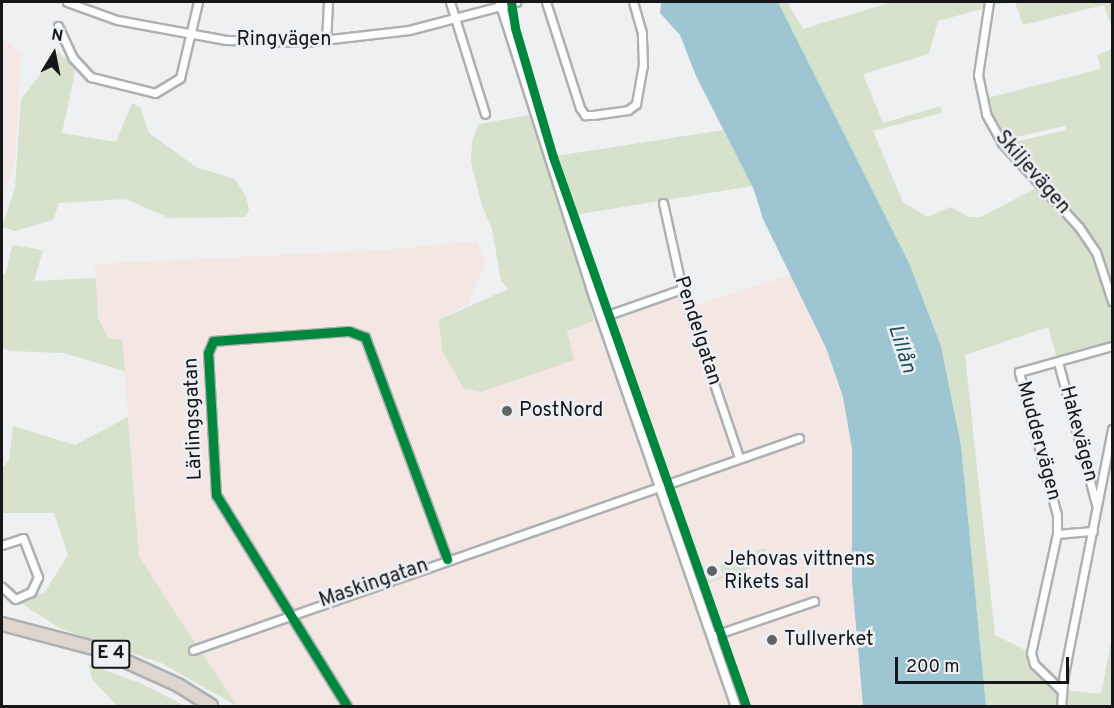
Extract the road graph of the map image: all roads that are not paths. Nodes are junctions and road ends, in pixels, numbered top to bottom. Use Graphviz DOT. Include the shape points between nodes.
graph roads {
  1 [pos="67,2"];
  2 [pos="198,2"];
  3 [pos="328,2"];
  4 [pos="450,2"];
  5 [pos="516,2"];
  6 [pos="546,2"];
  7 [pos="633,2"];
  8 [pos="989,2"];
  9 [pos="501,4"];
  10 [pos="454,19"];
  11 [pos="58,26"];
  12 [pos="191,33"];
  13 [pos="326,40"];
  14 [pos="484,114"];
  15 [pos="663,203"];
  16 [pos="682,289"];
  17 [pos="1113,301"];
  18 [pos="602,316"];
  19 [pos="1113,346"];
  20 [pos="1058,362"];
  21 [pos="1113,429"];
  22 [pos="799,438"];
  23 [pos="739,457"];
  24 [pos="658,486"];
  25 [pos="1097,507"];
  26 [pos="1093,531"];
  27 [pos="1057,534"];
  28 [pos="2,545"];
  29 [pos="447,559"];
  30 [pos="2,586"];
  31 [pos="814,601"];
  32 [pos="290,613"];
  33 [pos="2,624"];
  34 [pos="2,630"];
  35 [pos="712,636"];
  36 [pos="193,650"];
  37 [pos="1061,690"];
  38 [pos="198,706"];
  39 [pos="211,706"];
  40 [pos="347,706"];
  41 [pos="735,706"];
  42 [pos="1061,706"];
  1 -- 12 [label="street, Ringvägen" via="117,20"];
  2 -- 12 [label="street"];
  3 -- 13 [label="street"];
  4 -- 10 [label="street"];
  5 -- 9 [label="street, Ringvägen"];
  6 -- 7 [label="street" via="580,108 585,115 593,115 628,110 636,104 642,44"];
  8 -- 17 [label="street, Skiljevägen" via="978,75 986,114 1002,143 1079,227 1096,252"];
  9 -- 10 [label="street, Ringvägen"];
  9 -- 18 [label="street" via="547,157"];
  10 -- 13 [label="street, Ringvägen" via="409,30"];
  10 -- 14 [label="street"];
  11 -- 12 [label="street" via="80,68 103,83 141,93 155,93 180,78"];
  12 -- 13 [label="street, Ringvägen" via="226,40"];
  15 -- 16 [label="street, Pendelgatan"];
  16 -- 18 [label="street"];
  16 -- 23 [label="street, Pendelgatan"];
  18 -- 24 [label="street"];
  19 -- 20 [label="street, Muddervägen"];
  20 -- 25 [label="street, Hakevägen"];
  20 -- 27 [label="street, Muddervägen" via="1019,372 1057,515"];
  21 -- 25 [label="street"];
  22 -- 23 [label="street, Maskingatan"];
  23 -- 24 [label="street, Maskingatan"];
  24 -- 29 [label="street, Maskingatan"];
  24 -- 35 [label="street"];
  25 -- 26 [label="street"];
  26 -- 27 [label="street"];
  26 -- 37 [label="street"];
  27 -- 37 [label="street, Muddervägen" via="1031,653 1034,664"];
  28 -- 30 [label="street" via="24,538 38,577 31,592 15,599"];
  29 -- 32 [label="street, Maskingatan"];
  29 -- 32 [label="street, Lärlingsgatan" via="365,337 349,331 213,341 208,353 216,495"];
  31 -- 35 [label="street"];
  32 -- 36 [label="street, Maskingatan"];
  32 -- 40 [label="street, Lärlingsgatan"];
  33 -- 39 [label="highway, E 4" via="101,650 178,685"];
  34 -- 38 [label="highway, E 4" via="104,658"];
  35 -- 41 [label="street"];
  37 -- 42 [label="street"];
}
